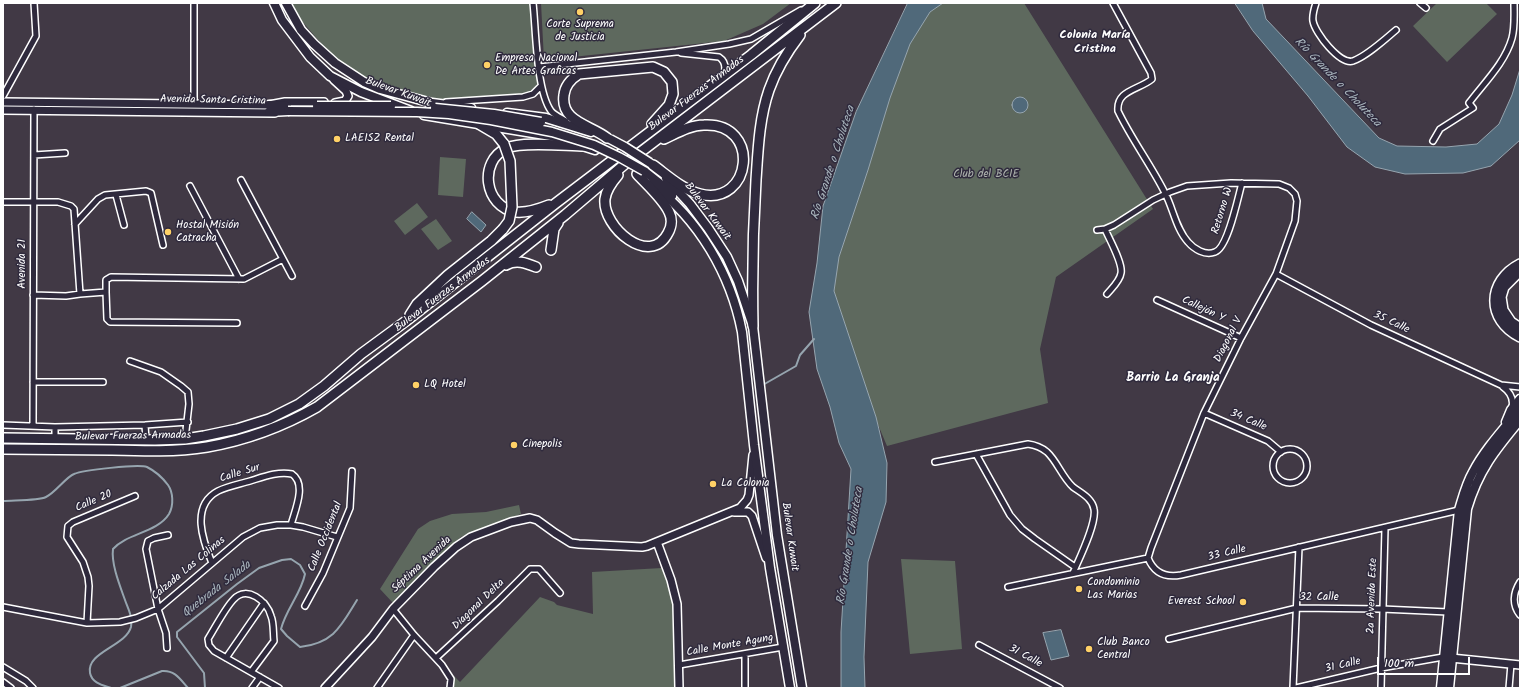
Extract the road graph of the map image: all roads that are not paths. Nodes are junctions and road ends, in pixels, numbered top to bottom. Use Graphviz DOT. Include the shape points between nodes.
graph roads {
  1 [pos="34,3"];
  2 [pos="194,3"];
  3 [pos="274,3"];
  4 [pos="286,3"];
  5 [pos="533,3"];
  6 [pos="814,3"];
  7 [pos="836,3"];
  8 [pos="1113,3"];
  9 [pos="1316,3"];
  10 [pos="1420,3"];
  11 [pos="1514,3"];
  12 [pos="1426,8"];
  13 [pos="806,26"];
  14 [pos="1396,30"];
  15 [pos="676,52"];
  16 [pos="539,67"];
  17 [pos="330,76"];
  18 [pos="723,76"];
  19 [pos="541,86"];
  20 [pos="3,96"];
  21 [pos="3,102"];
  22 [pos="34,102"];
  23 [pos="432,103"];
  24 [pos="194,104"];
  25 [pos="269,109"];
  26 [pos="287,109"];
  27 [pos="3,110"];
  28 [pos="34,110"];
  29 [pos="422,114"];
  30 [pos="479,124"];
  31 [pos="565,124"];
  32 [pos="574,126"];
  33 [pos="642,137"];
  34 [pos="608,138"];
  35 [pos="1433,140"];
  36 [pos="584,146"];
  37 [pos="648,146"];
  38 [pos="65,153"];
  39 [pos="34,155"];
  40 [pos="625,164"];
  41 [pos="652,164"];
  42 [pos="638,172"];
  43 [pos="241,180"];
  44 [pos="1242,183"];
  45 [pos="190,186"];
  46 [pos="1166,194"];
  47 [pos="116,195"];
  48 [pos="3,202"];
  49 [pos="33,202"];
  50 [pos="556,202"];
  51 [pos="565,215"];
  52 [pos="74,224"];
  53 [pos="124,225"];
  54 [pos="1105,229"];
  55 [pos="1097,230"];
  56 [pos="163,245"];
  57 [pos="551,250"];
  58 [pos="283,259"];
  59 [pos="1520,264"];
  60 [pos="536,267"];
  61 [pos="1520,271"];
  62 [pos="1276,274"];
  63 [pos="292,276"];
  64 [pos="239,280"];
  65 [pos="482,281"];
  66 [pos="106,292"];
  67 [pos="80,294"];
  68 [pos="1107,294"];
  69 [pos="33,295"];
  70 [pos="1157,300"];
  71 [pos="406,321"];
  72 [pos="237,323"];
  73 [pos="753,326"];
  74 [pos="1520,328"];
  75 [pos="1520,337"];
  76 [pos="1241,338"];
  77 [pos="130,361"];
  78 [pos="33,382"];
  79 [pos="103,382"];
  80 [pos="1501,385"];
  81 [pos="1520,387"];
  82 [pos="1520,399"];
  83 [pos="1516,409"];
  84 [pos="1204,414"];
  85 [pos="188,422"];
  86 [pos="1520,422"];
  87 [pos="3,425"];
  88 [pos="145,425"];
  89 [pos="33,426"];
  90 [pos="55,427"];
  91 [pos="3,438"];
  92 [pos="55,439"];
  93 [pos="185,439"];
  94 [pos="146,440"];
  95 [pos="754,445"];
  96 [pos="3,449"];
  97 [pos="1281,452"];
  98 [pos="976,454"];
  99 [pos="935,462"];
  100 [pos="352,472"];
  101 [pos="135,496"];
  102 [pos="1459,510"];
  103 [pos="734,512"];
  104 [pos="291,525"];
  105 [pos="1385,528"];
  106 [pos="168,535"];
  107 [pos="337,538"];
  108 [pos="657,542"];
  109 [pos="1299,547"];
  110 [pos="1148,558"];
  111 [pos="212,563"];
  112 [pos="1075,567"];
  113 [pos="770,568"];
  114 [pos="1073,573"];
  115 [pos="1520,582"];
  116 [pos="1008,587"];
  117 [pos="560,593"];
  118 [pos="264,603"];
  119 [pos="305,606"];
  120 [pos="3,607"];
  121 [pos="1297,608"];
  122 [pos="393,609"];
  123 [pos="1382,609"];
  124 [pos="158,610"];
  125 [pos="1448,612"];
  126 [pos="1520,615"];
  127 [pos="87,623"];
  128 [pos="414,635"];
  129 [pos="1169,639"];
  130 [pos="979,645"];
  131 [pos="784,647"];
  132 [pos="167,648"];
  133 [pos="745,654"];
  134 [pos="226,658"];
  135 [pos="436,658"];
  136 [pos="1447,658"];
  137 [pos="1511,664"];
  138 [pos="679,665"];
  139 [pos="1520,665"];
  140 [pos="3,667"];
  141 [pos="1381,668"];
  142 [pos="251,672"];
  143 [pos="260,677"];
  144 [pos="3,682"];
  145 [pos="11,688"];
  146 [pos="33,688"];
  147 [pos="252,688"];
  148 [pos="279,688"];
  149 [pos="325,688"];
  150 [pos="377,688"];
  151 [pos="450,688"];
  152 [pos="679,688"];
  153 [pos="745,688"];
  154 [pos="790,688"];
  155 [pos="802,688"];
  156 [pos="1060,688"];
  157 [pos="1294,688"];
  158 [pos="1381,688"];
  159 [pos="1440,688"];
  160 [pos="1449,688"];
  161 [pos="1509,688"];
  1 -- 20 [label="street" via="36,36"];
  2 -- 24 [label="street"];
  3 -- 17 [label="main road, Bulevar Kuwait" via="282,20 310,58"];
  4 -- 23 [label="main road, Bulevar Kuwait" via="301,30 335,63 380,89"];
  5 -- 16 [label="street"];
  6 -- 15 [label="street" via="751,39"];
  6 -- 18 [label="highway, Bulevar Fuerzas Armadas"];
  7 -- 13 [label="highway, Bulevar Fuerzas Armadas"];
  8 -- 46 [label="street, Retorno W" via="1152,73 1152,79 1119,99 1118,111"];
  9 -- 14 [label="street" via="1313,22 1327,45 1344,60 1352,61 1368,53"];
  10 -- 12 [label="street"];
  11 -- 35 [label="street" via="1512,37 1505,53 1469,103 1473,108 1440,129"];
  13 -- 37 [label="highway, Bulevar Fuerzas Armadas"];
  13 -- 73 [label="highway" via="778,67 762,117 752,256"];
  15 -- 16 [label="street"];
  15 -- 18 [label="street" via="719,57 725,67"];
  16 -- 19 [label="street"];
  17 -- 25 [label="street, Avenida Santa Cristina" via="347,93 345,101 285,102"];
  17 -- 29 [label="main road, Bulevar Kuwait" via="361,92"];
  18 -- 33 [label="highway, Bulevar Fuerzas Armadas"];
  19 -- 23 [label="street" via="532,94 523,97"];
  19 -- 32 [label="street" via="550,110"];
  21 -- 22 [label="street, Avenida Santa Cristina"];
  22 -- 24 [label="street, Avenida Santa Cristina"];
  22 -- 28 [label="street, Avenida 21"];
  23 -- 31 [label="main road, Bulevar Kuwait" via="546,118"];
  24 -- 25 [label="street, Avenida Santa Cristina"];
  25 -- 26 [label="main road"];
  25 -- 28 [label="street, Avenida Santa Cristina"];
  25 -- 29 [label="street, Avenida Santa Cristina" via="287,115"];
  26 -- 31 [label="main road, bridge" via="378,106 449,108"];
  26 -- 42 [label="main road, bridge" via="416,112 491,120 552,132 594,145 619,157"];
  27 -- 28 [label="street, Avenida Santa Cristina"];
  28 -- 39 [label="street, Avenida 21"];
  29 -- 30 [label="main road, Bulevar Kuwait"];
  30 -- 36 [label="main road, Bulevar Kuwait" via="551,136"];
  30 -- 71 [label="highway, bridge" via="496,134 509,156 512,207 510,216 498,236 417,304"];
  31 -- 32 [label="main road, Bulevar Kuwait"];
  32 -- 34 [label="main road, Bulevar Kuwait"];
  33 -- 34 [label="highway" via="669,105 673,94 669,76 653,66 579,74 568,83 563,98 566,112 577,122 599,131"];
  33 -- 50 [label="highway, Bulevar Fuerzas Armadas"];
  34 -- 41 [label="main road, Bulevar Kuwait, bridge"];
  36 -- 42 [label="main road, Bulevar Kuwait"];
  36 -- 50 [label="highway" via="515,145 501,152 491,164 487,179 488,187 491,194 508,210 524,212"];
  37 -- 40 [label="highway, Bulevar Fuerzas Armadas"];
  37 -- 41 [label="highway" via="691,127 713,125 732,132 744,151 745,163 736,183 717,195 693,192"];
  38 -- 39 [label="street"];
  39 -- 49 [label="street, Avenida 21"];
  40 -- 42 [label="highway" via="606,194 606,210 615,226 630,242 645,247 653,246 661,242 670,229 670,213"];
  40 -- 51 [label="highway, Bulevar Fuerzas Armadas"];
  41 -- 73 [label="main road, Bulevar Kuwait" via="690,204 727,257"];
  42 -- 95 [label="main road, Bulevar Kuwait" via="663,186 683,207 712,251 726,281 739,316"];
  43 -- 58 [label="street"];
  44 -- 46 [label="street" via="1187,186"];
  44 -- 46 [label="street, Retorno W" via="1229,230 1222,247 1215,252 1206,253 1194,249 1186,241"];
  44 -- 62 [label="street, Diagonal V" via="1279,184 1295,194 1295,221"];
  45 -- 64 [label="street"];
  46 -- 54 [label="street"];
  47 -- 52 [label="street" via="105,195 98,199"];
  47 -- 53 [label="street"];
  47 -- 56 [label="street" via="146,191 151,193"];
  48 -- 49 [label="street"];
  49 -- 52 [label="street" via="67,204 74,209"];
  49 -- 69 [label="street, Avenida 21"];
  50 -- 71 [label="highway, Bulevar Fuerzas Armadas"];
  51 -- 57 [label="highway" via="554,229"];
  51 -- 65 [label="highway, Bulevar Fuerzas Armadas"];
  52 -- 67 [label="street"];
  54 -- 55 [label="street"];
  54 -- 68 [label="street" via="1120,264 1121,273 1119,280"];
  58 -- 63 [label="street"];
  58 -- 64 [label="street"];
  59 -- 75 [label="highway" via="1504,275 1498,285 1494,305 1498,318 1505,327"];
  60 -- 65 [label="highway" via="524,262 513,262"];
  61 -- 74 [label="highway" via="1504,287 1500,297 1503,310 1511,322"];
  62 -- 76 [label="street, Diagonal V"];
  62 -- 80 [label="street, 35 Calle" via="1371,325"];
  64 -- 66 [label="street" via="111,277 106,280"];
  65 -- 96 [label="highway, Bulevar Fuerzas Armadas" via="318,407 272,430 213,445 180,450"];
  66 -- 67 [label="street"];
  66 -- 72 [label="street" via="106,319 110,322"];
  67 -- 69 [label="street"];
  69 -- 78 [label="street, Avenida 21"];
  70 -- 76 [label="street, Callejón Y"];
  71 -- 93 [label="highway, Bulevar Fuerzas Armadas" via="299,404 237,429"];
  73 -- 155 [label="main road, Bulevar Kuwait" via="777,535"];
  76 -- 84 [label="street, Diagonal V"];
  77 -- 85 [label="street" via="161,372 188,392"];
  78 -- 79 [label="street"];
  78 -- 89 [label="street, Avenida 21"];
  80 -- 81 [label="street, 35 Calle"];
  80 -- 83 [label="street, 35 Calle" via="1510,393"];
  82 -- 83 [label="main road"];
  83 -- 102 [label="main road" via="1473,472"];
  84 -- 97 [label="street, 34 Calle" via="1268,441"];
  84 -- 110 [label="street, Diagonal V"];
  85 -- 88 [label="street"];
  85 -- 93 [label="street"];
  86 -- 136 [label="main road" via="1491,457 1472,492 1467,509"];
  87 -- 89 [label="street"];
  88 -- 90 [label="street"];
  88 -- 94 [label="street"];
  89 -- 90 [label="street"];
  90 -- 92 [label="street"];
  91 -- 92 [label="highway, Bulevar Fuerzas Armadas"];
  92 -- 94 [label="highway, Bulevar Fuerzas Armadas"];
  93 -- 94 [label="highway, Bulevar Fuerzas Armadas"];
  95 -- 103 [label="street" via="749,495 745,504"];
  95 -- 113 [label="main road, Bulevar Kuwait"];
  97 -- 97 [label="street" via="1274,460 1273,470 1276,475 1284,482 1300,480 1306,471 1305,459 1298,451"];
  98 -- 99 [label="street"];
  98 -- 112 [label="street" via="1010,515 1022,529"];
  98 -- 112 [label="street" via="1028,444 1039,446 1049,453 1062,474 1091,501 1094,509 1094,522"];
  100 -- 107 [label="street, Calle Occidental" via="350,508"];
  101 -- 127 [label="street, Calle 20" via="68,526 67,537 83,562 88,578"];
  102 -- 105 [label="street, 33 Calle"];
  102 -- 125 [label="main road"];
  103 -- 108 [label="street, Séptima Avenida"];
  103 -- 113 [label="street" via="748,512 752,516"];
  104 -- 107 [label="street, Calzada Las Colinas"];
  104 -- 111 [label="street, Calzada Las Colinas" via="268,526 251,532"];
  104 -- 111 [label="street, Calle Sur" via="300,490 298,480 292,474 275,474 219,491 209,499 203,510 200,528"];
  105 -- 109 [label="street, 33 Calle"];
  105 -- 123 [label="street, 2a Avenida Este"];
  106 -- 124 [label="street" via="148,541 146,549"];
  107 -- 119 [label="street, Calle Occidental" via="323,573"];
  108 -- 122 [label="street, Séptima Avenida" via="642,547 571,543 537,520 530,518 511,522 464,541"];
  108 -- 138 [label="street" via="677,604"];
  109 -- 110 [label="street, 33 Calle" via="1174,576 1157,572"];
  109 -- 121 [label="street"];
  110 -- 114 [label="street"];
  111 -- 124 [label="street, Calzada Las Colinas"];
  112 -- 114 [label="street"];
  113 -- 131 [label="main road, Bulevar Kuwait"];
  114 -- 116 [label="street"];
  115 -- 126 [label="street" via="1514,602"];
  117 -- 135 [label="street, Diagonal Delta" via="539,569 530,569"];
  118 -- 134 [label="street"];
  118 -- 134 [label="street" via="254,594 243,594 234,599 208,639 214,651"];
  118 -- 142 [label="street" via="272,616 274,640"];
  120 -- 127 [label="street, Calzada Las Colinas"];
  121 -- 123 [label="street, 32 Calle"];
  121 -- 129 [label="street, 32 Calle"];
  121 -- 157 [label="street"];
  122 -- 128 [label="street"];
  122 -- 149 [label="street, Séptima Avenida" via="372,637"];
  123 -- 125 [label="street, 32 Calle"];
  123 -- 141 [label="street, 2a Avenida Este"];
  124 -- 127 [label="street, Calzada Las Colinas" via="120,622"];
  124 -- 132 [label="street" via="167,639"];
  125 -- 136 [label="main road"];
  128 -- 135 [label="street"];
  128 -- 150 [label="street"];
  130 -- 156 [label="street, 31 Calle"];
  131 -- 133 [label="street, Calle Monte Agung"];
  131 -- 154 [label="main road, Bulevar Kuwait"];
  133 -- 138 [label="street, Calle Monte Agung"];
  133 -- 153 [label="street"];
  134 -- 142 [label="street"];
  135 -- 151 [label="street" via="449,673"];
  136 -- 137 [label="street, 31 Calle"];
  136 -- 141 [label="street, 31 Calle"];
  136 -- 159 [label="main road"];
  136 -- 160 [label="main road"];
  137 -- 139 [label="street, 31 Calle"];
  137 -- 161 [label="street"];
  138 -- 152 [label="street"];
  140 -- 146 [label="street"];
  141 -- 157 [label="street, 31 Calle"];
  141 -- 158 [label="street, 2a Avenida Este"];
  142 -- 143 [label="street"];
  143 -- 147 [label="street"];
  143 -- 148 [label="street"];
  144 -- 145 [label="street"];
}
